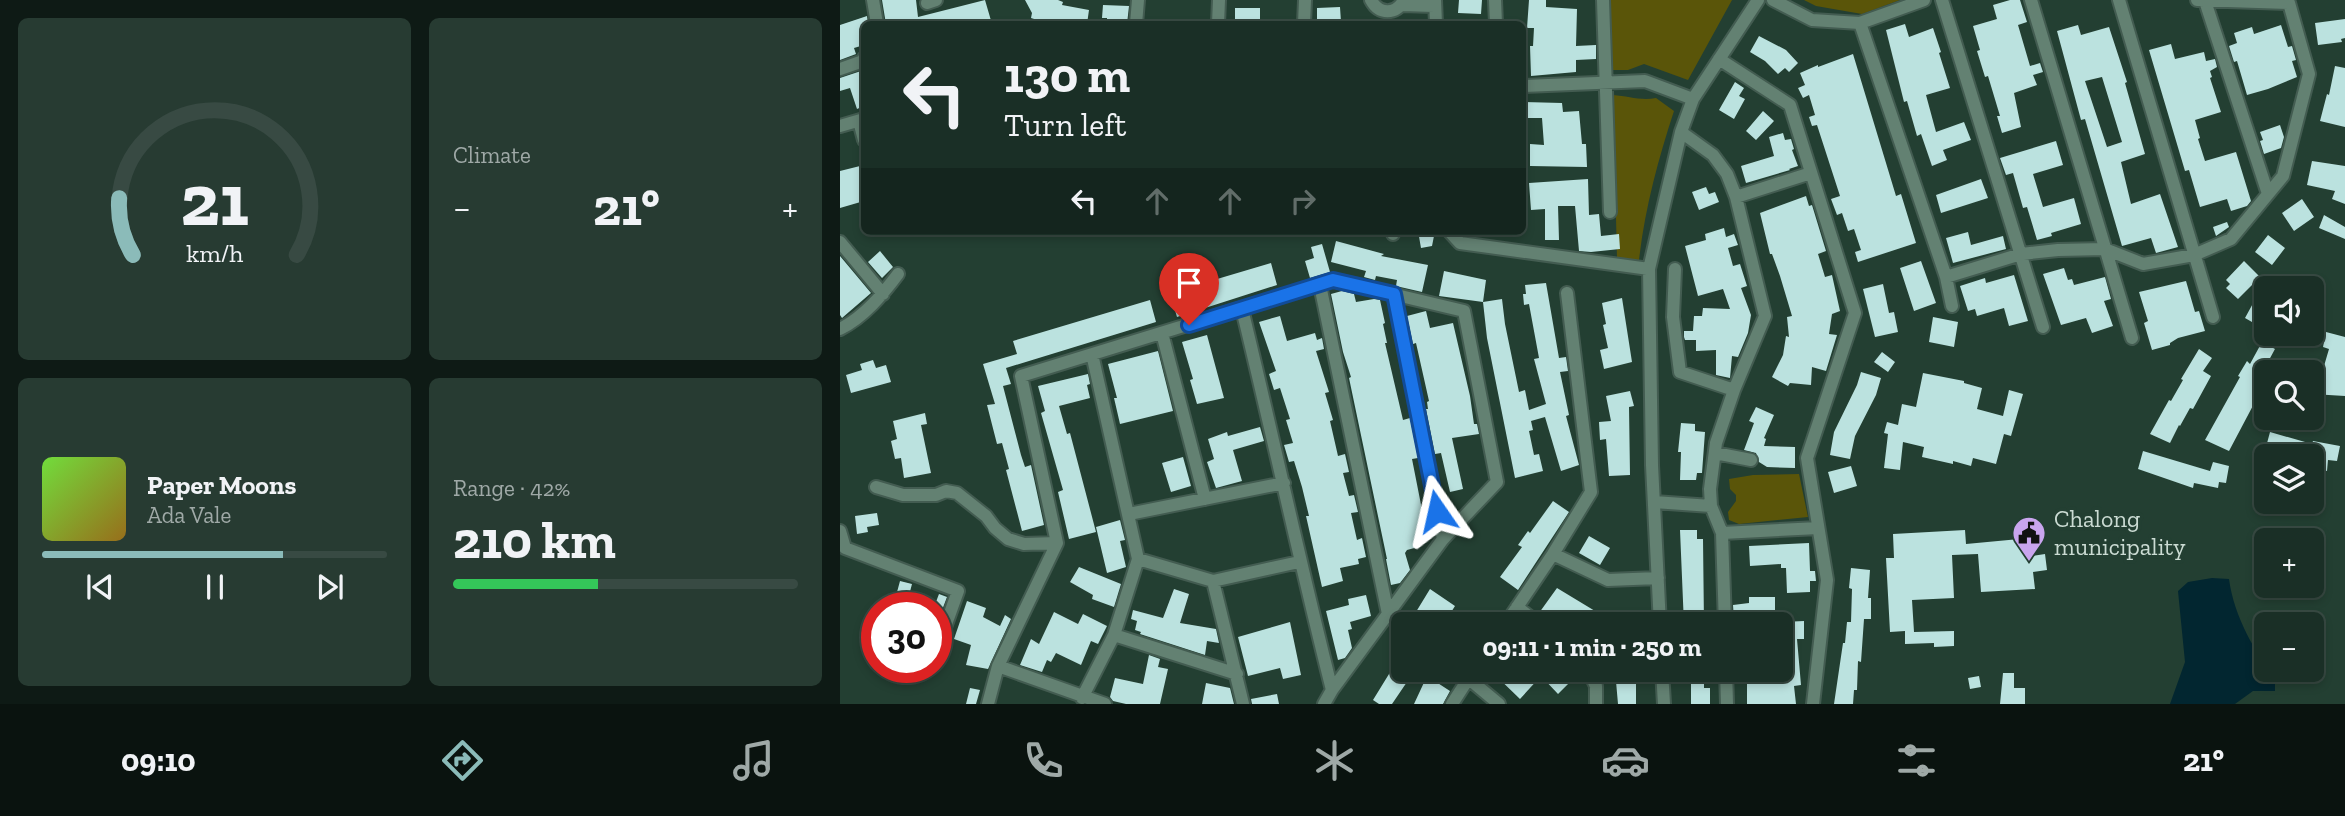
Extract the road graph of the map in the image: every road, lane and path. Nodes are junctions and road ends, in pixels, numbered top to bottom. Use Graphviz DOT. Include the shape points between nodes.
graph roads {
  1 [pos="873,0"];
  2 [pos="1138,0"];
  3 [pos="1219,0"];
  4 [pos="1305,0"];
  5 [pos="1371,0"];
  6 [pos="1495,0"];
  7 [pos="1603,0"];
  8 [pos="1758,0"];
  9 [pos="1773,0"];
  10 [pos="1924,0"];
  11 [pos="1942,0"];
  12 [pos="2031,0"];
  13 [pos="2119,0"];
  14 [pos="2201,1"];
  15 [pos="2296,1"];
  16 [pos="1403,3"];
  17 [pos="1435,3"];
  18 [pos="1381,11"];
  19 [pos="876,21"];
  20 [pos="1136,21"];
  21 [pos="1218,21"];
  22 [pos="1304,21"];
  23 [pos="1382,21"];
  24 [pos="1436,21"];
  25 [pos="1496,21"];
  26 [pos="1860,23"];
  27 [pos="1719,59"];
  28 [pos="861,62"];
  29 [pos="840,69"];
  30 [pos="1607,83"];
  31 [pos="1526,86"];
  32 [pos="1693,99"];
  33 [pos="861,120"];
  34 [pos="841,121"];
  35 [pos="1681,132"];
  36 [pos="1811,173"];
  37 [pos="2267,194"];
  38 [pos="1736,197"];
  39 [pos="1610,212"];
  40 [pos="1453,235"];
  41 [pos="840,242"];
  42 [pos="2105,249"];
  43 [pos="2021,254"];
  44 [pos="2194,255"];
  45 [pos="1649,269"];
  46 [pos="1675,269"];
  47 [pos="898,274"];
  48 [pos="1947,276"];
  49 [pos="1320,285"];
  50 [pos="1567,293"];
  51 [pos="883,294"];
  52 [pos="1394,294"];
  53 [pos="1952,306"];
  54 [pos="1242,309"];
  55 [pos="2213,317"];
  56 [pos="2043,327"];
  57 [pos="840,329"];
  58 [pos="1162,333"];
  59 [pos="2132,338"];
  60 [pos="1092,354"];
  61 [pos="1734,390"];
  62 [pos="1715,453"];
  63 [pos="1751,460"];
  64 [pos="1284,483"];
  65 [pos="876,487"];
  66 [pos="1205,499"];
  67 [pos="1654,502"];
  68 [pos="1711,506"];
  69 [pos="1129,514"];
  70 [pos="1818,528"];
  71 [pos="840,531"];
  72 [pos="1722,533"];
  73 [pos="1443,538"];
  74 [pos="1057,543"];
  75 [pos="1553,554"];
  76 [pos="1138,559"];
  77 [pos="1299,562"];
  78 [pos="1658,578"];
  79 [pos="1213,581"];
  80 [pos="1517,607"];
  81 [pos="952,608"];
  82 [pos="1514,612"];
  83 [pos="1523,612"];
  84 [pos="1659,612"];
  85 [pos="1725,612"];
  86 [pos="1388,614"];
  87 [pos="1114,635"];
  88 [pos="998,666"];
  89 [pos="1237,674"];
  90 [pos="1467,682"];
  91 [pos="1479,682"];
  92 [pos="1594,682"];
  93 [pos="1663,682"];
  94 [pos="1726,682"];
  95 [pos="1332,690"];
  96 [pos="1093,702"];
  97 [pos="988,704"];
  98 [pos="1243,704"];
  99 [pos="1324,704"];
  100 [pos="1452,704"];
  101 [pos="1499,704"];
  102 [pos="1596,704"];
  103 [pos="1664,704"];
  104 [pos="1727,704"];
  105 [pos="1813,704"];
  1 -- 19 [label="street"];
  2 -- 20 [label="street"];
  3 -- 21 [label="street"];
  4 -- 22 [label="street"];
  5 -- 18 [label="street"];
  6 -- 25 [label="street"];
  7 -- 30 [label="street"];
  8 -- 27 [label="street"];
  9 -- 26 [label="street" via="1812,20"];
  10 -- 26 [label="street"];
  11 -- 43 [label="street"];
  12 -- 42 [label="street"];
  13 -- 44 [label="street"];
  14 -- 15 [label="street"];
  14 -- 37 [label="street"];
  15 -- 37 [label="street" via="2309,74 2283,176"];
  16 -- 17 [label="street"];
  16 -- 18 [label="street" via="1394,11"];
  17 -- 24 [label="street"];
  18 -- 23 [label="street"];
  26 -- 48 [label="street"];
  27 -- 32 [label="street"];
  27 -- 36 [label="street" via="1790,105"];
  28 -- 29 [label="street"];
  30 -- 31 [label="street"];
  30 -- 32 [label="street" via="1645,81"];
  30 -- 39 [label="street"];
  32 -- 35 [label="street"];
  33 -- 34 [label="street"];
  35 -- 38 [label="street" via="1713,155"];
  35 -- 45 [label="street"];
  36 -- 38 [label="street"];
  36 -- 70 [label="street" via="1855,313 1807,458"];
  37 -- 44 [label="street" via="2231,239"];
  38 -- 61 [label="street" via="1765,316"];
  40 -- 45 [label="street" via="1460,243"];
  41 -- 51 [label="street"];
  42 -- 43 [label="street"];
  42 -- 44 [label="street" via="2143,264"];
  42 -- 59 [label="street"];
  43 -- 48 [label="street"];
  43 -- 56 [label="street"];
  44 -- 55 [label="street"];
  45 -- 67 [label="street"];
  46 -- 61 [label="street" via="1673,317 1680,372"];
  47 -- 51 [label="street"];
  48 -- 53 [label="street"];
  49 -- 52 [label="street" via="1333,280"];
  49 -- 54 [label="street"];
  49 -- 86 [label="street"];
  50 -- 75 [label="street" via="1591,492"];
  51 -- 57 [label="street"];
  52 -- 73 [label="street"];
  52 -- 73 [label="street" via="1464,311 1497,482"];
  54 -- 58 [label="street"];
  54 -- 64 [label="street"];
  58 -- 60 [label="street"];
  58 -- 66 [label="street"];
  60 -- 69 [label="street"];
  60 -- 74 [label="street" via="1021,376"];
  61 -- 62 [label="street"];
  62 -- 63 [label="street"];
  62 -- 68 [label="street"];
  64 -- 66 [label="street"];
  64 -- 77 [label="street"];
  65 -- 74 [label="street" via="903,495 957,493 1007,539 1024,544"];
  66 -- 69 [label="street"];
  67 -- 68 [label="street"];
  67 -- 78 [label="street"];
  68 -- 72 [label="street"];
  69 -- 76 [label="street"];
  70 -- 72 [label="street"];
  70 -- 105 [label="street" via="1827,580"];
  71 -- 81 [label="street" via="845,548 958,591"];
  72 -- 85 [label="street"];
  73 -- 86 [label="street"];
  74 -- 88 [label="street"];
  75 -- 78 [label="street" via="1608,580"];
  75 -- 80 [label="street"];
  76 -- 79 [label="street"];
  76 -- 87 [label="street"];
  77 -- 79 [label="street"];
  77 -- 95 [label="street"];
  78 -- 84 [label="street"];
  79 -- 89 [label="street"];
  80 -- 82 [label="street"];
  80 -- 83 [label="street"];
  86 -- 95 [label="street"];
  87 -- 89 [label="street"];
  87 -- 96 [label="street"];
  88 -- 96 [label="street"];
  88 -- 97 [label="street"];
  89 -- 98 [label="street"];
  90 -- 100 [label="street"];
  91 -- 101 [label="street"];
  92 -- 102 [label="street"];
  93 -- 103 [label="street"];
  94 -- 104 [label="street"];
  95 -- 99 [label="street"];
}
